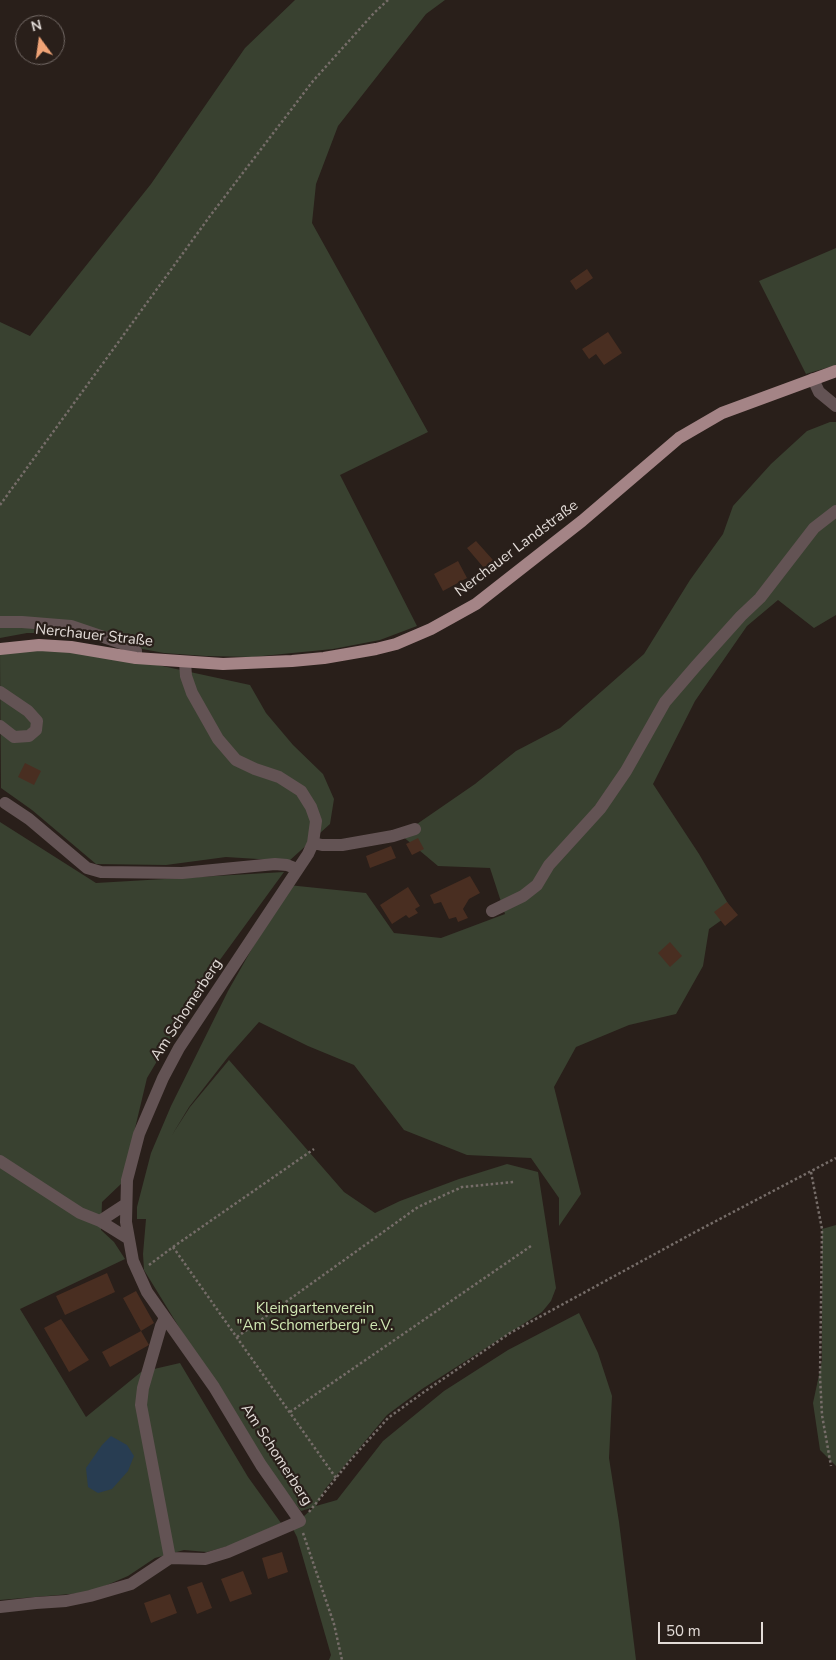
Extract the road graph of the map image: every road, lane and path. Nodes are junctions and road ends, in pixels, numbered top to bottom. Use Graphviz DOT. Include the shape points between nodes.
graph roads {
  1 [pos="388,0"];
  2 [pos="836,371"];
  3 [pos="813,379"];
  4 [pos="836,406"];
  5 [pos="0,505"];
  6 [pos="836,511"];
  7 [pos="0,622"];
  8 [pos="0,649"];
  9 [pos="136,658"];
  10 [pos="185,662"];
  11 [pos="0,692"];
  12 [pos="0,726"];
  13 [pos="5,803"];
  14 [pos="415,829"];
  15 [pos="313,843"];
  16 [pos="297,869"];
  17 [pos="492,911"];
  18 [pos="314,1149"];
  19 [pos="836,1158"];
  20 [pos="0,1161"];
  21 [pos="811,1172"];
  22 [pos="514,1182"];
  23 [pos="126,1204"];
  24 [pos="100,1221"];
  25 [pos="129,1239"];
  26 [pos="531,1246"];
  27 [pos="173,1247"];
  28 [pos="139,1273"];
  29 [pos="165,1318"];
  30 [pos="237,1337"];
  31 [pos="290,1412"];
  32 [pos="831,1466"];
  33 [pos="336,1478"];
  34 [pos="300,1521"];
  35 [pos="170,1558"];
  36 [pos="0,1608"];
  37 [pos="342,1660"];
  1 -- 5 [label="path" via="314,81 210,216"];
  2 -- 3 [label="main road, Nerchauer Landstraße"];
  3 -- 4 [label="street" via="819,392"];
  3 -- 10 [label="main road, Nerchauer Landstraße" via="722,414 679,438 524,568 476,604 414,637 376,649 324,658 223,664"];
  6 -- 17 [label="street" via="814,528 760,598 665,702 600,809 549,865 537,885 523,896"];
  7 -- 9 [label="street" via="71,626 130,646 136,651"];
  8 -- 9 [label="main road, Nerchauer Straße" via="39,645 72,647"];
  9 -- 10 [label="main road, Nerchauer Straße"];
  10 -- 15 [label="street, Am Schomerberg" via="192,693 210,726 236,760 280,777 301,791 316,821"];
  11 -- 12 [label="street" via="28,711 36,720 36,730 29,736 14,737"];
  13 -- 16 [label="street" via="87,868 101,872 182,873 276,864"];
  14 -- 15 [label="street" via="342,845"];
  15 -- 16 [label="street, Am Schomerberg"];
  16 -- 23 [label="street, Am Schomerberg" via="179,1048 163,1078 139,1134 127,1180"];
  18 -- 27 [label="path"];
  19 -- 21 [label="path"];
  20 -- 24 [label="street" via="80,1213"];
  21 -- 32 [label="path" via="822,1229 820,1376 822,1415"];
  21 -- 33 [label="path" via="510,1333 388,1418"];
  22 -- 30 [label="path" via="462,1188 418,1207"];
  23 -- 24 [label="street"];
  23 -- 25 [label="street, Am Schomerberg"];
  24 -- 25 [label="street"];
  25 -- 28 [label="street, Am Schomerberg"];
  26 -- 31 [label="path"];
  27 -- 28 [label="path"];
  27 -- 30 [label="path"];
  28 -- 29 [label="street, Am Schomerberg" via="147,1292"];
  29 -- 34 [label="street, Am Schomerberg" via="214,1387 261,1465"];
  29 -- 35 [label="street" via="143,1388 141,1405"];
  30 -- 31 [label="path"];
  31 -- 33 [label="path"];
  33 -- 34 [label="path"];
  34 -- 35 [label="street, Am Schomerberg" via="205,1559"];
  34 -- 37 [label="path" via="334,1624"];
  35 -- 36 [label="street" via="131,1584 66,1601"];
}
